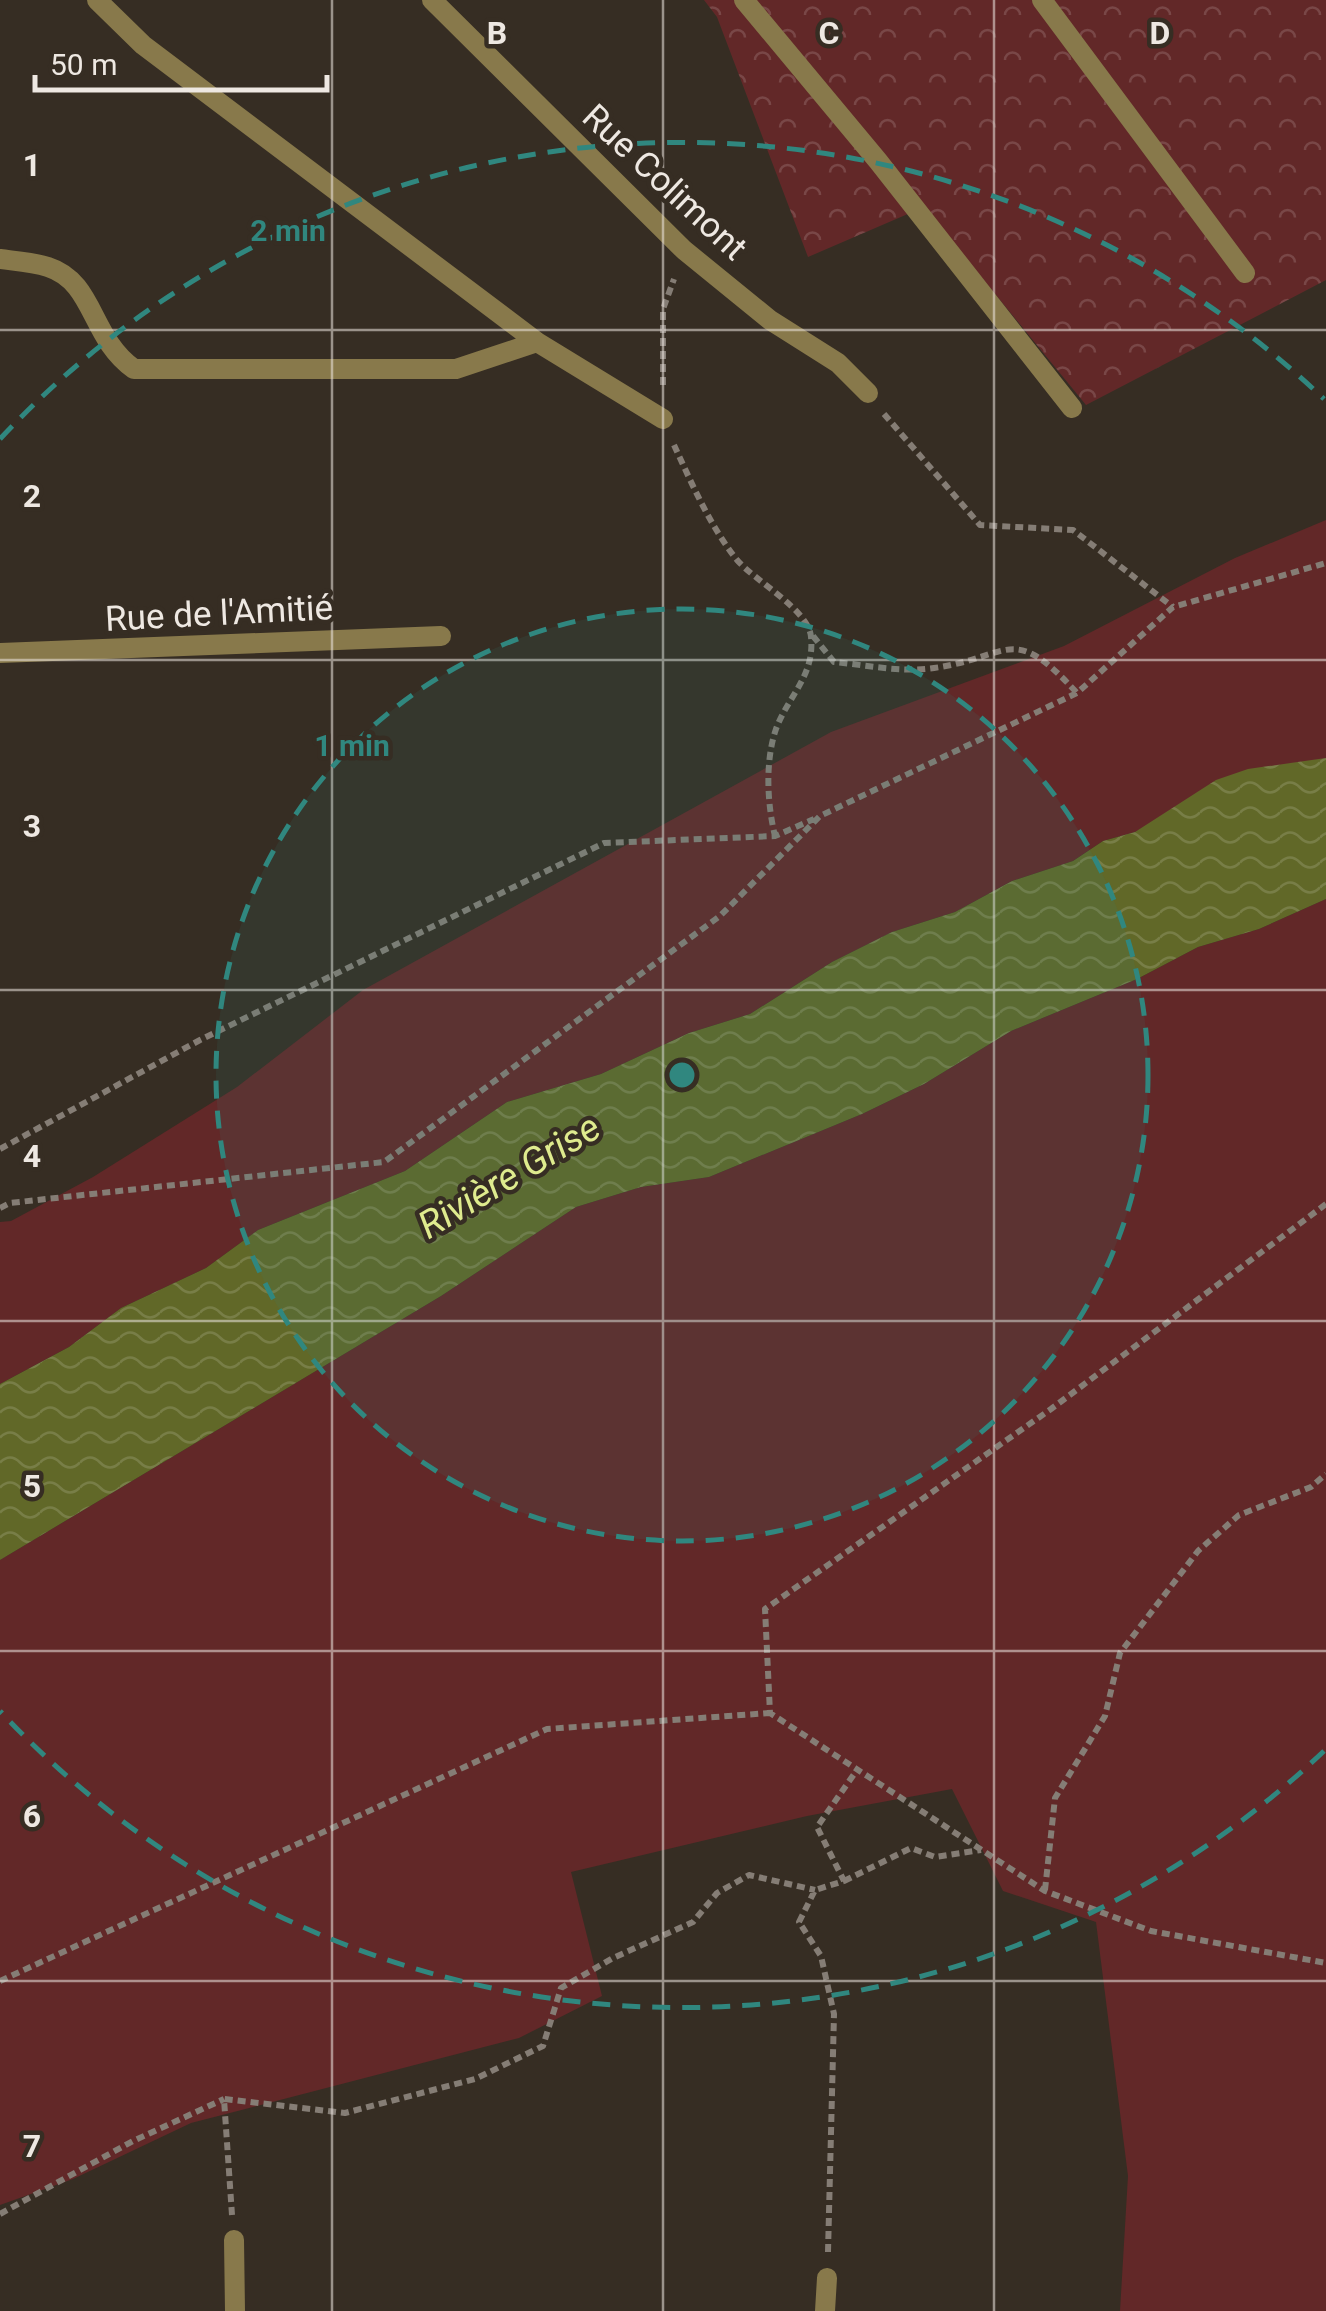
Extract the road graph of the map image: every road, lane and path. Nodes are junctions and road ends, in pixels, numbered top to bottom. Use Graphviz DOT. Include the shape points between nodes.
graph roads {
  1 [pos="97,0"];
  2 [pos="432,0"];
  3 [pos="744,0"];
  4 [pos="1042,0"];
  5 [pos="684,250"];
  6 [pos="0,258"];
  7 [pos="1245,273"];
  8 [pos="537,342"];
  9 [pos="868,393"];
  10 [pos="1072,408"];
  11 [pos="663,419"];
  12 [pos="1326,563"];
  13 [pos="1172,607"];
  14 [pos="812,635"];
  15 [pos="441,636"];
  16 [pos="0,652"];
  17 [pos="1077,692"];
  18 [pos="820,816"];
  19 [pos="775,836"];
  20 [pos="0,1149"];
  21 [pos="1326,1204"];
  22 [pos="0,1208"];
  23 [pos="1326,1474"];
  24 [pos="770,1713"];
  25 [pos="857,1770"];
  26 [pos="981,1850"];
  27 [pos="844,1881"];
  28 [pos="815,1890"];
  29 [pos="1044,1891"];
  30 [pos="1326,1963"];
  31 [pos="0,1982"];
  32 [pos="224,2099"];
  33 [pos="0,2214"];
  34 [pos="234,2240"];
  35 [pos="828,2278"];
  36 [pos="235,2311"];
  37 [pos="825,2311"];
  1 -- 8 [label="street" via="142,45"];
  2 -- 5 [label="street, Rue Colimont"];
  3 -- 10 [label="street"];
  4 -- 7 [label="street"];
  5 -- 9 [label="street, Rue Colimont"];
  5 -- 11 [label="path" via="663,309"];
  6 -- 8 [label="street" via="50,267 68,278 83,292 102,339 134,369 456,370"];
  8 -- 11 [label="street"];
  9 -- 13 [label="path" via="980,525 1073,530"];
  11 -- 14 [label="path" via="698,498 738,561 802,617"];
  12 -- 13 [label="path"];
  13 -- 17 [label="path"];
  14 -- 17 [label="path" via="834,662 892,667 933,668 1008,647 1044,657"];
  14 -- 19 [label="path" via="805,682 776,729 767,803"];
  15 -- 16 [label="street, Rue de l'Amitié"];
  17 -- 18 [label="path"];
  18 -- 19 [label="path"];
  18 -- 22 [label="path" via="720,916 384,1162"];
  19 -- 20 [label="path" via="604,843 200,1040"];
  21 -- 24 [label="path" via="1067,1398 765,1609"];
  23 -- 29 [label="path" via="1311,1488 1238,1515 1198,1550 1120,1654 1105,1716 1055,1798"];
  24 -- 25 [label="path"];
  24 -- 31 [label="path" via="547,1729"];
  25 -- 26 [label="path"];
  25 -- 27 [label="path" via="817,1827"];
  26 -- 27 [label="path" via="935,1857 911,1848"];
  26 -- 29 [label="path"];
  27 -- 28 [label="path"];
  28 -- 32 [label="path" via="749,1875 717,1893 693,1922 561,1988 543,2046 474,2079 345,2113"];
  28 -- 35 [label="path" via="799,1922 821,1956 834,2014"];
  29 -- 30 [label="path" via="1150,1930"];
  32 -- 33 [label="path"];
  32 -- 34 [label="path"];
  34 -- 36 [label="street"];
  35 -- 37 [label="street"];
}
